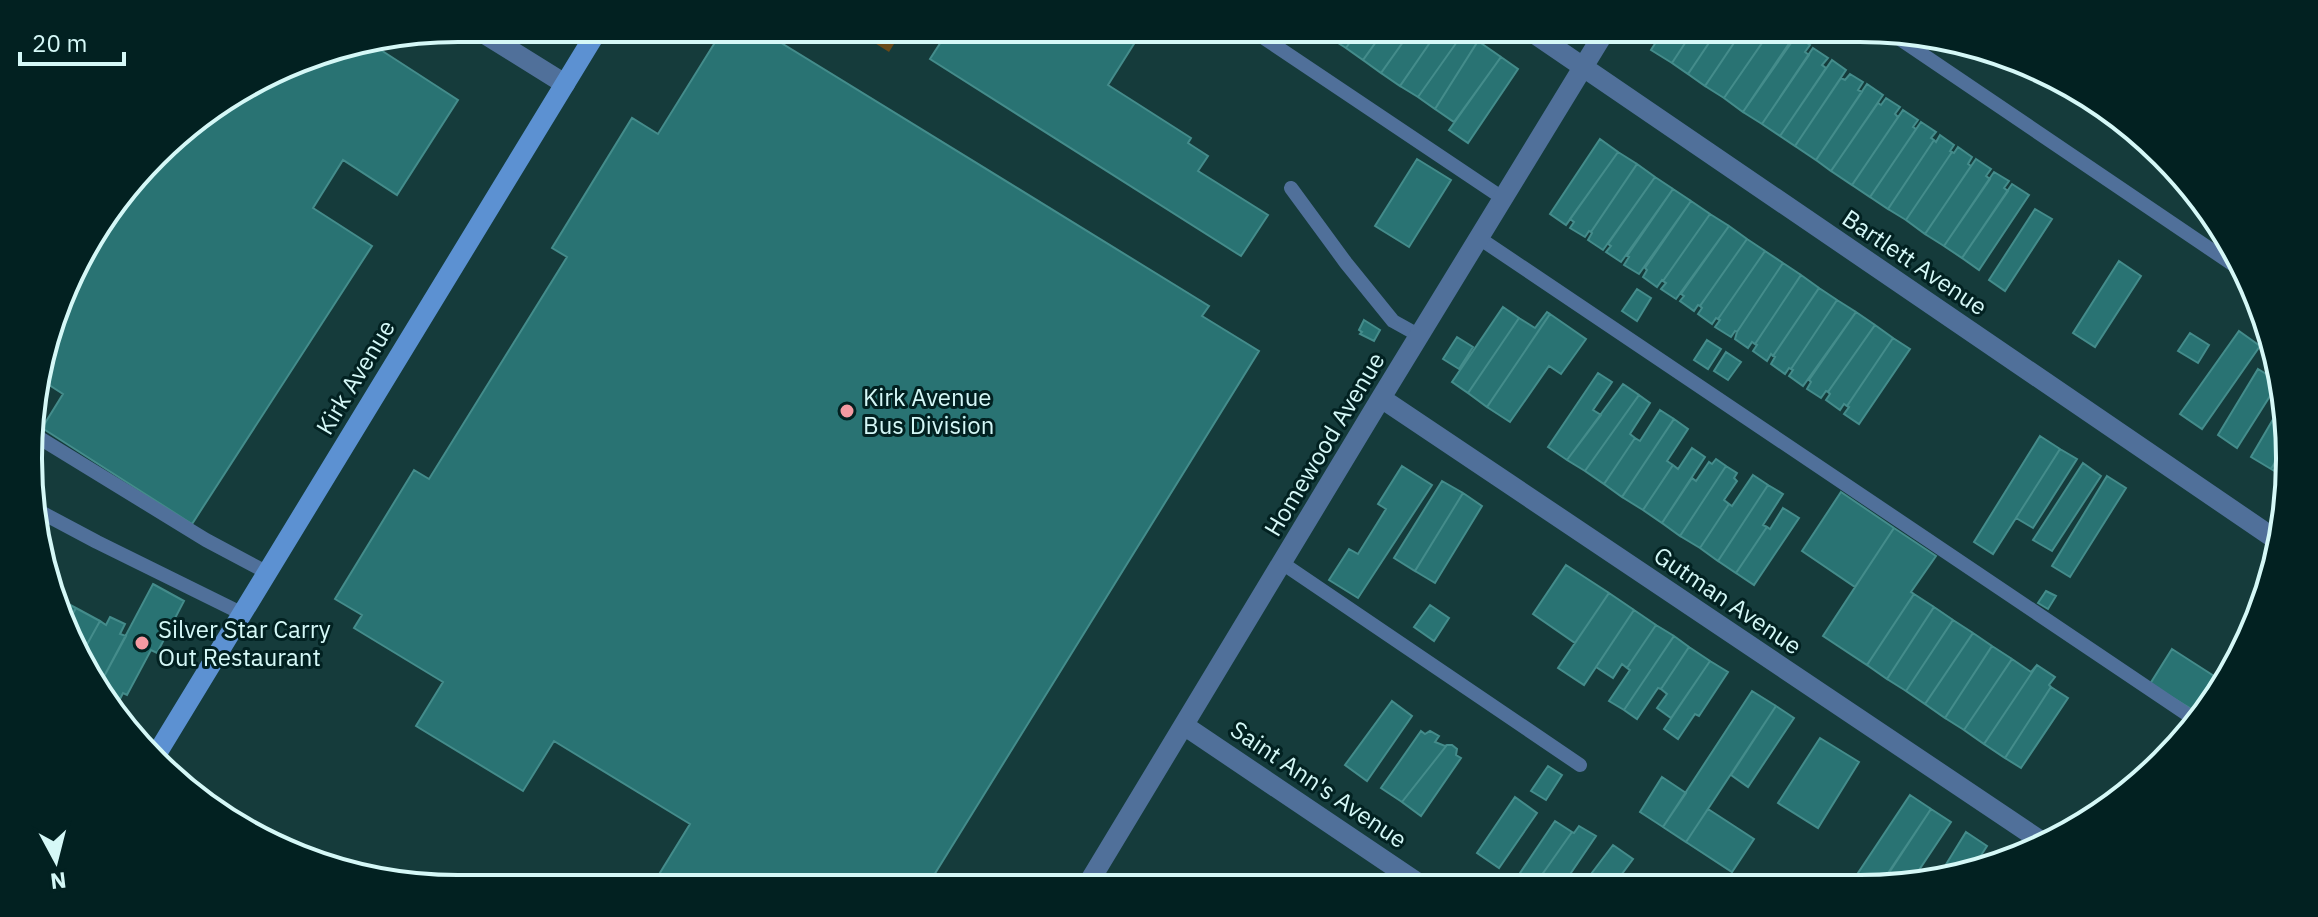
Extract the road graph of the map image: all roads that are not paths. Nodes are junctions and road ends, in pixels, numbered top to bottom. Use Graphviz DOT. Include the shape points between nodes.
graph roads {
  1 [pos="498,42"];
  2 [pos="590,42"];
  3 [pos="1270,42"];
  4 [pos="1546,42"];
  5 [pos="1598,42"];
  6 [pos="1909,45"];
  7 [pos="1583,67"];
  8 [pos="565,84"];
  9 [pos="1291,188"];
  10 [pos="1504,199"];
  11 [pos="1479,238"];
  12 [pos="2225,259"];
  13 [pos="1420,336"];
  14 [pos="1381,398"];
  15 [pos="43,440"];
  16 [pos="46,515"];
  17 [pos="2269,535"];
  18 [pos="1282,563"];
  19 [pos="266,572"];
  20 [pos="241,613"];
  21 [pos="2188,715"];
  22 [pos="1185,726"];
  23 [pos="160,749"];
  24 [pos="1580,765"];
  25 [pos="2034,836"];
  26 [pos="1093,875"];
  27 [pos="1406,875"];
  1 -- 8 [label="street"];
  2 -- 8 [label="street, Kirk Avenue"];
  3 -- 10 [label="lane"];
  4 -- 7 [label="street, Bartlett Avenue"];
  5 -- 7 [label="street, Homewood Avenue"];
  6 -- 12 [label="lane"];
  7 -- 10 [label="street, Homewood Avenue"];
  7 -- 17 [label="street, Bartlett Avenue"];
  8 -- 19 [label="street, Kirk Avenue"];
  9 -- 13 [label="lane" via="1393,321"];
  10 -- 11 [label="street, Homewood Avenue"];
  11 -- 13 [label="street, Homewood Avenue"];
  11 -- 21 [label="lane"];
  13 -- 14 [label="street, Homewood Avenue"];
  14 -- 18 [label="street, Homewood Avenue"];
  14 -- 25 [label="street, Gutman Avenue"];
  15 -- 19 [label="lane"];
  16 -- 20 [label="lane"];
  18 -- 22 [label="street, Homewood Avenue"];
  18 -- 24 [label="lane"];
  19 -- 20 [label="street, Kirk Avenue"];
  20 -- 23 [label="street, Kirk Avenue"];
  22 -- 26 [label="street, Homewood Avenue"];
  22 -- 27 [label="street, Saint Ann's Avenue"];
}
